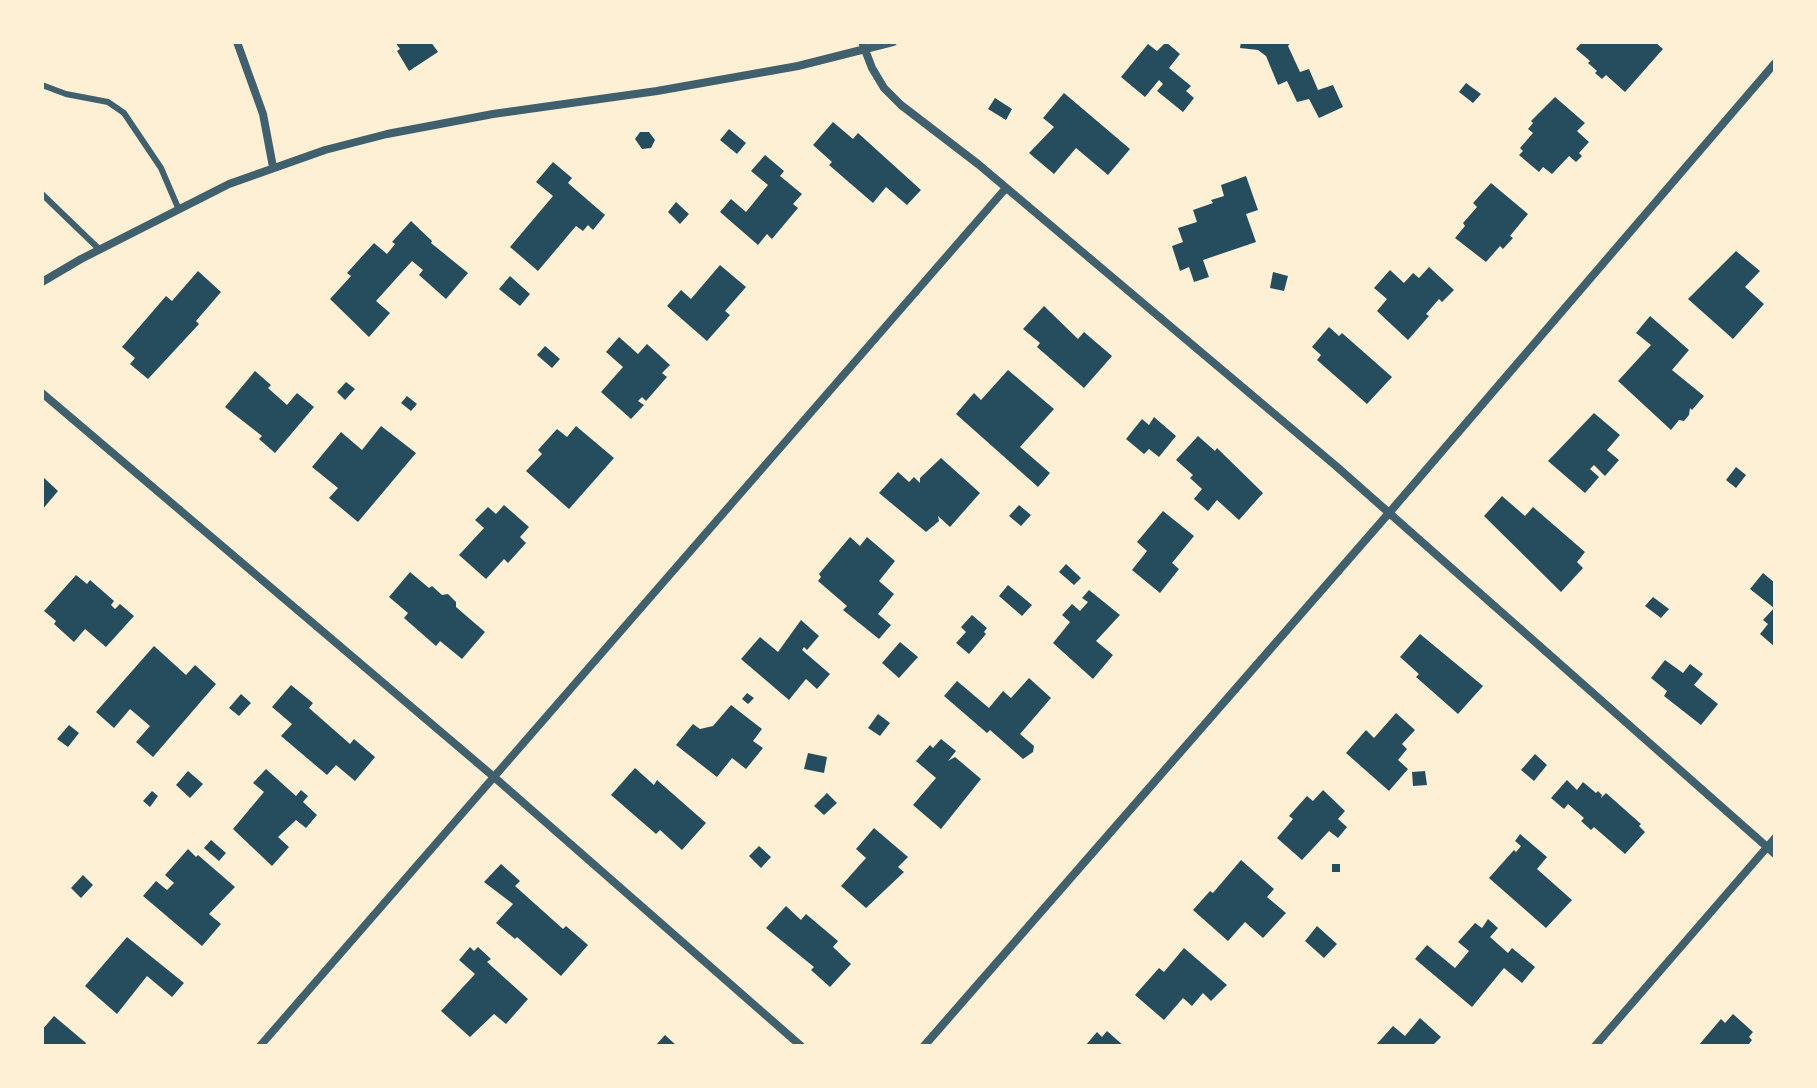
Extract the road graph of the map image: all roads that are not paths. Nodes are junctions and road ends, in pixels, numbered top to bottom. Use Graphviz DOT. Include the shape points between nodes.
graph roads {
  1 [pos="237,42"];
  2 [pos="893,42"];
  3 [pos="864,46"];
  4 [pos="1775,63"];
  5 [pos="42,85"];
  6 [pos="273,167"];
  7 [pos="1006,188"];
  8 [pos="42,194"];
  9 [pos="179,210"];
  10 [pos="99,249"];
  11 [pos="42,282"];
  12 [pos="42,393"];
  13 [pos="1389,513"];
  14 [pos="494,777"];
  15 [pos="1775,838"];
  16 [pos="1767,847"];
  17 [pos="1775,854"];
  18 [pos="260,1046"];
  19 [pos="801,1046"];
  20 [pos="924,1046"];
  21 [pos="1595,1046"];
  1 -- 6 [label="street" via="263,114"];
  2 -- 3 [label="street"];
  3 -- 6 [label="street" via="798,66 387,134"];
  3 -- 7 [label="street" via="884,88 901,105"];
  4 -- 13 [label="street"];
  5 -- 9 [label="lane" via="108,102 124,113 161,168"];
  6 -- 9 [label="street"];
  7 -- 13 [label="street"];
  7 -- 14 [label="street"];
  8 -- 10 [label="lane"];
  9 -- 10 [label="street"];
  10 -- 11 [label="street"];
  12 -- 14 [label="street"];
  13 -- 16 [label="street"];
  13 -- 20 [label="street"];
  14 -- 18 [label="street"];
  14 -- 19 [label="street"];
  15 -- 16 [label="street"];
  16 -- 17 [label="street"];
  16 -- 21 [label="street"];
}
